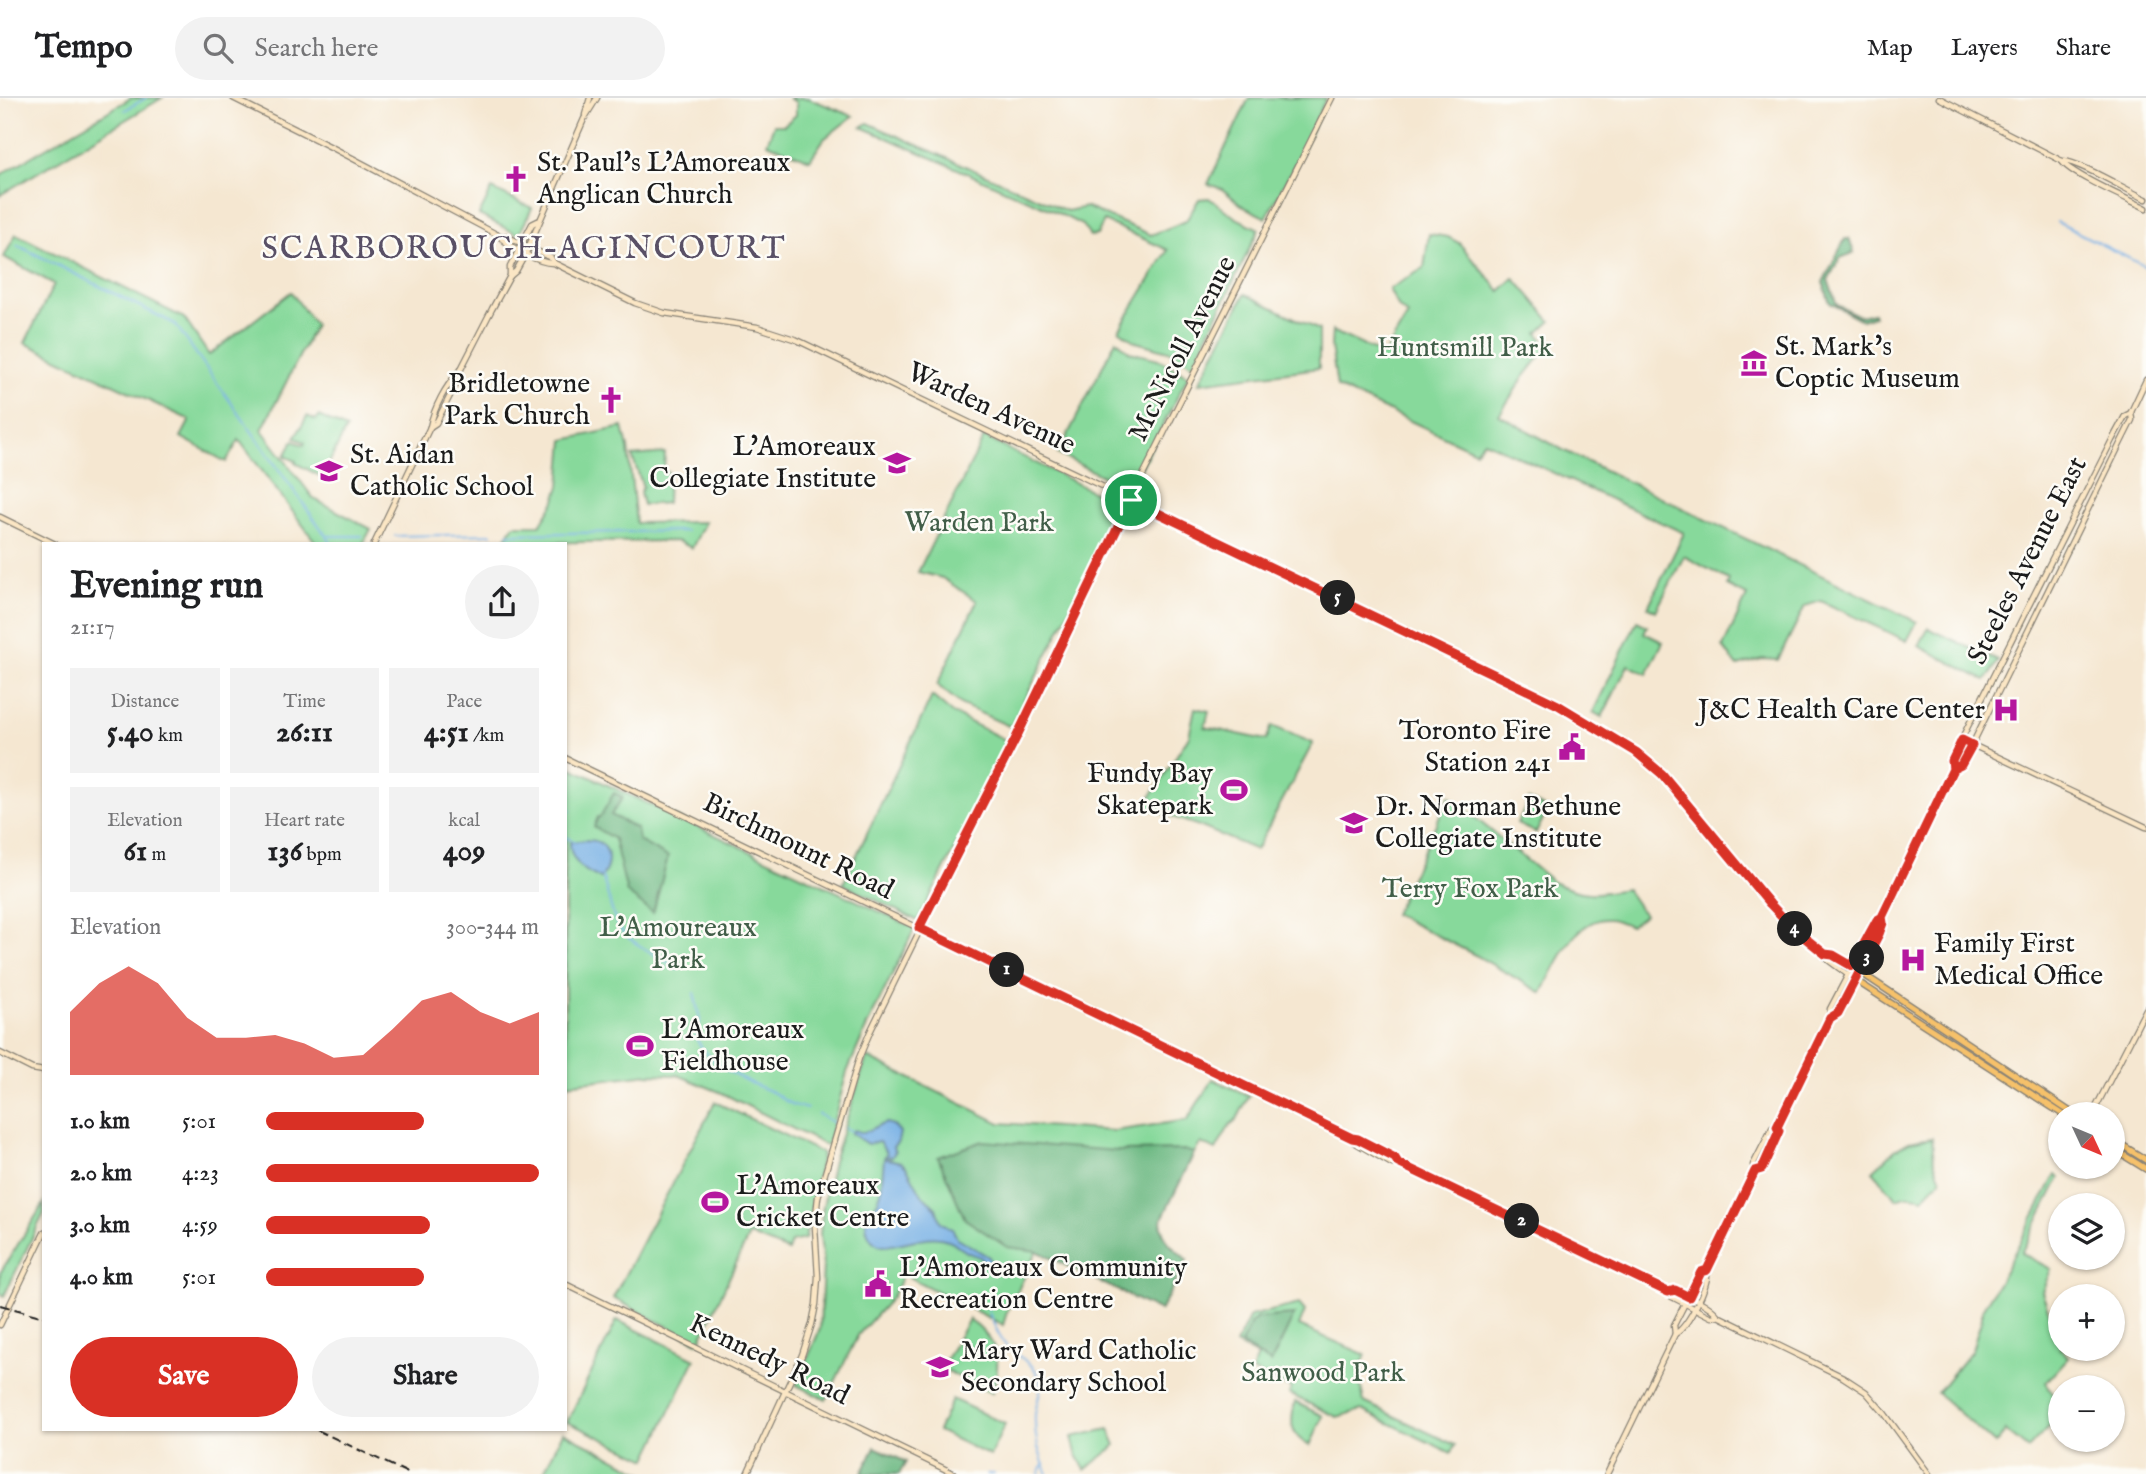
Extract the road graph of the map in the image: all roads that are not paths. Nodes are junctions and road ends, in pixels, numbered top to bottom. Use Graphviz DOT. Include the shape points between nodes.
graph roads {
  1 [pos="233,98"];
  2 [pos="590,98"];
  3 [pos="597,98"];
  4 [pos="1332,98"];
  5 [pos="1939,98"];
  6 [pos="584,119"];
  7 [pos="2062,161"];
  8 [pos="2146,199"];
  9 [pos="2146,208"];
  10 [pos="538,221"];
  11 [pos="521,247"];
  12 [pos="527,250"];
  13 [pos="510,276"];
  14 [pos="2146,380"];
  15 [pos="2132,412"];
  16 [pos="1131,500"];
  17 [pos="0,517"];
  18 [pos="51,542"];
  19 [pos="375,542"];
  20 [pos="1962,740"];
  21 [pos="1972,745"];
  22 [pos="567,759"];
  23 [pos="1953,769"];
  24 [pos="2146,827"];
  25 [pos="1882,917"];
  26 [pos="919,928"];
  27 [pos="1825,954"];
  28 [pos="1852,966"];
  29 [pos="1860,972"];
  30 [pos="1847,974"];
  31 [pos="1855,980"];
  32 [pos="2146,1009"];
  33 [pos="1830,1018"];
  34 [pos="0,1053"];
  35 [pos="42,1072"];
  36 [pos="2029,1084"];
  37 [pos="2022,1087"];
  38 [pos="2056,1102"];
  39 [pos="2099,1102"];
  40 [pos="2048,1104"];
  41 [pos="1777,1127"];
  42 [pos="2125,1147"];
  43 [pos="2125,1156"];
  44 [pos="2146,1160"];
  45 [pos="2146,1169"];
  46 [pos="1755,1171"];
  47 [pos="42,1237"];
  48 [pos="1707,1270"];
  49 [pos="567,1285"];
  50 [pos="1668,1292"];
  51 [pos="1689,1297"];
  52 [pos="1698,1302"];
  53 [pos="1685,1304"];
  54 [pos="1694,1308"];
  55 [pos="1718,1316"];
  56 [pos="0,1325"];
  57 [pos="1675,1334"];
  58 [pos="784,1391"];
  59 [pos="747,1474"];
  60 [pos="955,1474"];
  61 [pos="1607,1474"];
  62 [pos="1929,1474"];
  1 -- 11 [label="main road, Warden Avenue"];
  2 -- 6 [label="main road"];
  3 -- 6 [label="main road"];
  4 -- 16 [label="main road, McNicoll Avenue"];
  5 -- 7 [label="main road"];
  6 -- 10 [label="main road"];
  7 -- 8 [label="main road"];
  7 -- 9 [label="main road"];
  10 -- 11 [label="main road"];
  10 -- 12 [label="main road"];
  11 -- 12 [label="main road, Warden Avenue"];
  11 -- 13 [label="main road"];
  12 -- 13 [label="main road"];
  12 -- 16 [label="main road, Warden Avenue" via="664,313 757,327 797,340"];
  13 -- 19 [label="main road"];
  14 -- 15 [label="main road, Steeles Avenue East"];
  15 -- 20 [label="main road, Steeles Avenue East" via="2112,440"];
  15 -- 21 [label="main road, Steeles Avenue East"];
  16 -- 26 [label="main road, McNicoll Avenue"];
  16 -- 27 [label="main road, Warden Avenue" via="1558,705 1614,737 1662,774 1776,911"];
  17 -- 18 [label="main road"];
  20 -- 21 [label="main road"];
  20 -- 23 [label="main road, Steeles Avenue East"];
  21 -- 23 [label="main road, Steeles Avenue East" via="1961,765"];
  21 -- 24 [label="main road"];
  22 -- 26 [label="main road, Birchmount Road"];
  23 -- 25 [label="main road, Steeles Avenue East"];
  25 -- 28 [label="main road, Steeles Avenue East"];
  25 -- 29 [label="main road, Steeles Avenue East" via="1879,934"];
  26 -- 50 [label="main road, Birchmount Road" via="1352,1138 1392,1164"];
  26 -- 58 [label="main road, McNicoll Avenue" via="862,1050 835,1136 816,1211 816,1304 802,1355"];
  27 -- 28 [label="main road, Warden Avenue"];
  27 -- 30 [label="main road, Warden Avenue"];
  28 -- 29 [label="main road, Warden Avenue"];
  28 -- 30 [label="main road, Steeles Avenue East"];
  29 -- 31 [label="main road, Steeles Avenue East"];
  29 -- 36 [label="main road, Warden Avenue"];
  30 -- 31 [label="main road, Warden Avenue"];
  30 -- 33 [label="main road, Steeles Avenue East"];
  31 -- 33 [label="main road, Steeles Avenue East" via="1838,1013"];
  31 -- 37 [label="main road, Warden Avenue"];
  32 -- 39 [label="main road"];
  33 -- 41 [label="main road, Steeles Avenue East"];
  34 -- 35 [label="main road"];
  36 -- 37 [label="main road"];
  36 -- 38 [label="main road, Warden Avenue"];
  37 -- 40 [label="main road, Warden Avenue"];
  41 -- 46 [label="main road, Steeles Avenue East" via="1772,1128 1753,1165"];
  41 -- 46 [label="main road, Steeles Avenue East" via="1762,1169"];
  42 -- 44 [label="main road"];
  43 -- 45 [label="main road"];
  46 -- 48 [label="main road, Steeles Avenue East"];
  47 -- 56 [label="main road"];
  48 -- 51 [label="main road, Steeles Avenue East" via="1701,1272"];
  48 -- 52 [label="main road, Steeles Avenue East" via="1709,1277"];
  49 -- 58 [label="main road, Kennedy Road"];
  50 -- 51 [label="main road, Birchmount Road" via="1675,1290"];
  50 -- 53 [label="main road, Birchmount Road"];
  51 -- 52 [label="main road, Birchmount Road"];
  51 -- 53 [label="main road, Steeles Avenue East"];
  52 -- 54 [label="main road, Steeles Avenue East"];
  52 -- 55 [label="main road, Birchmount Road"];
  53 -- 54 [label="main road, Birchmount Road"];
  53 -- 57 [label="main road, Steeles Avenue East" via="1674,1325"];
  54 -- 55 [label="main road, Birchmount Road"];
  54 -- 57 [label="main road, Steeles Avenue East" via="1683,1329"];
  55 -- 62 [label="main road, Birchmount Road" via="1859,1388 1879,1405"];
  57 -- 61 [label="main road, Steeles Avenue East"];
  58 -- 59 [label="main road, McNicoll Avenue"];
  58 -- 60 [label="main road, Kennedy Road"];
}
